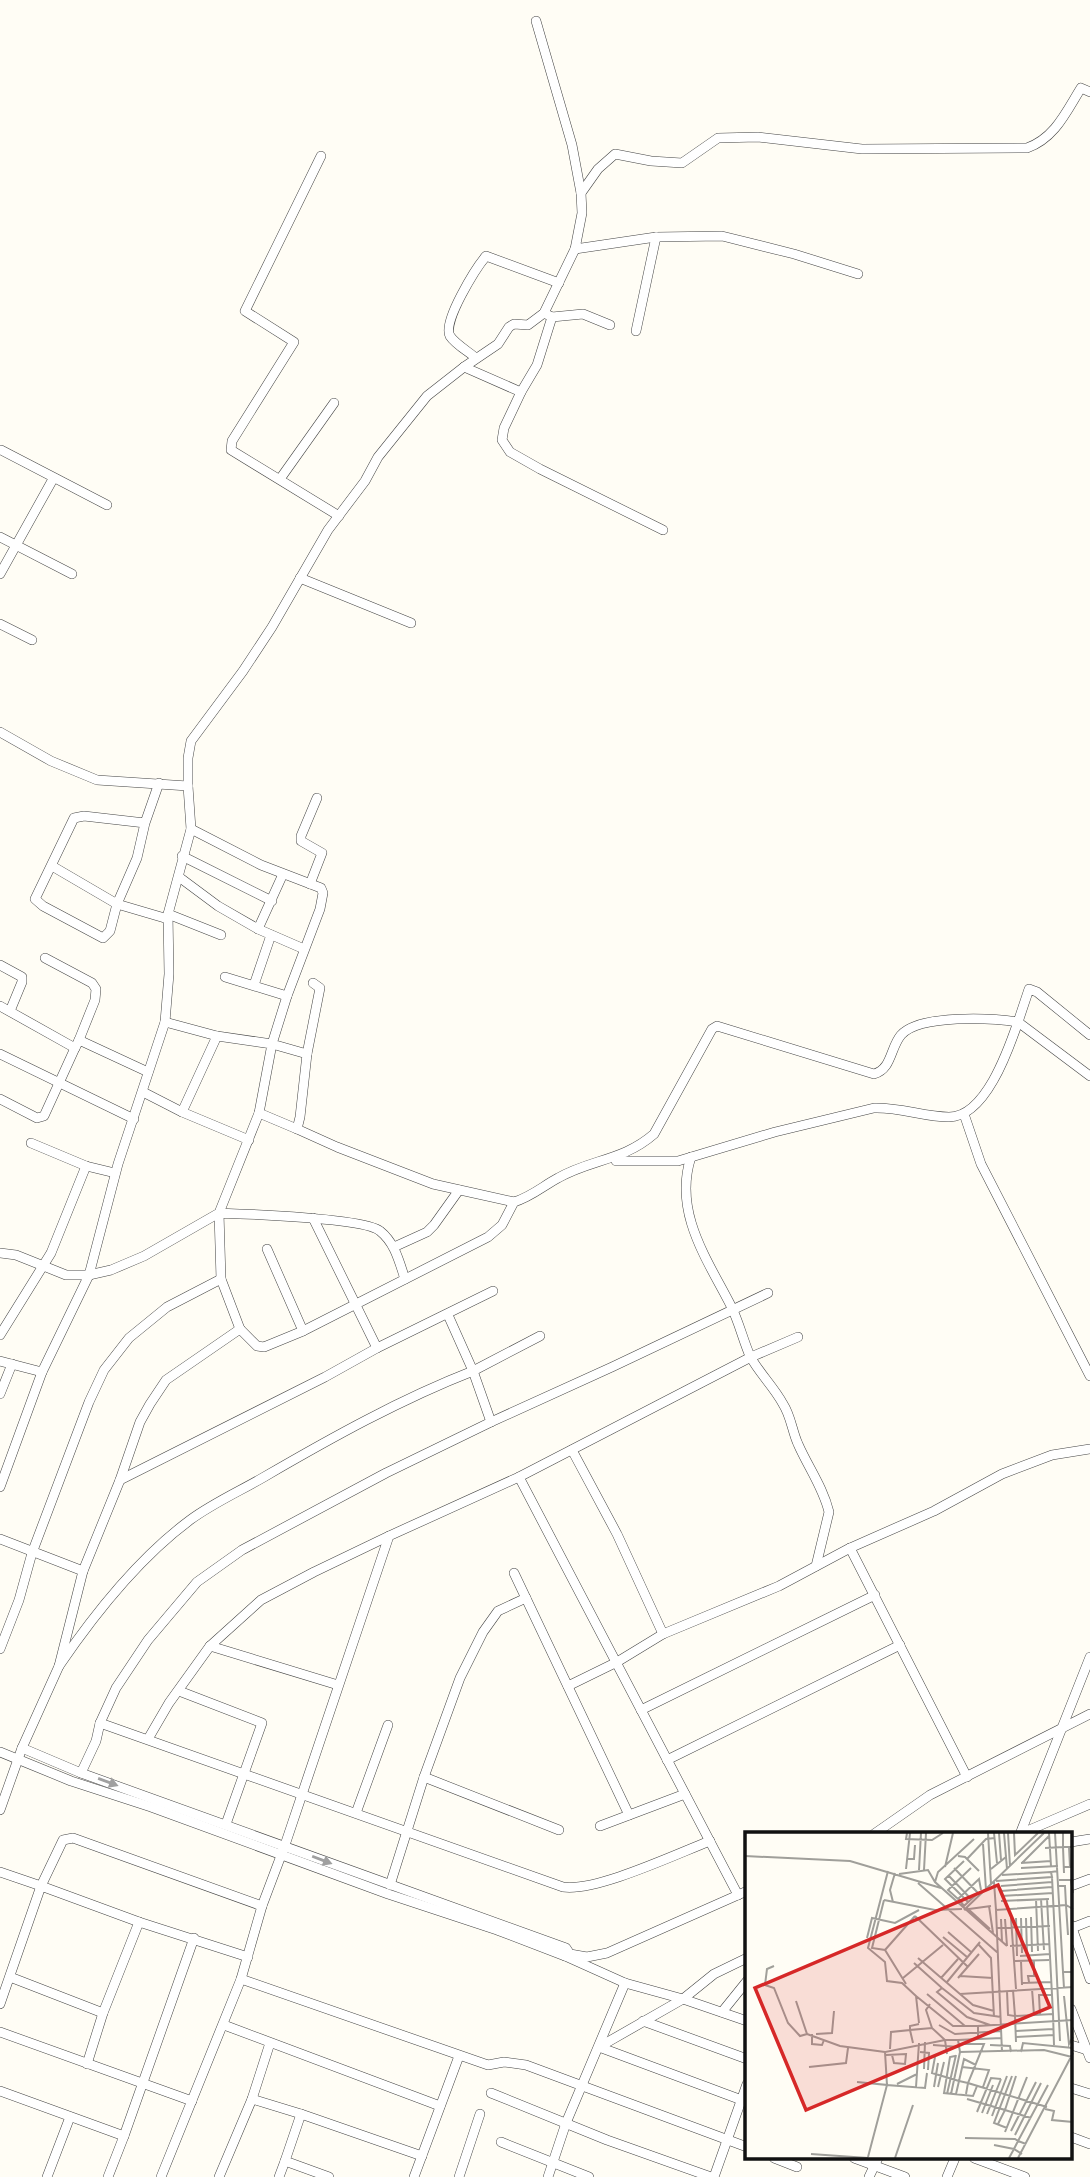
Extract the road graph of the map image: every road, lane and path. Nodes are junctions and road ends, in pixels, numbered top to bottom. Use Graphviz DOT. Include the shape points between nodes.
graph roads {
  1 [pos="536,21"];
  2 [pos="1090,92"];
  3 [pos="321,156"];
  4 [pos="581,193"];
  5 [pos="656,237"];
  6 [pos="575,249"];
  7 [pos="858,274"];
  8 [pos="559,283"];
  9 [pos="548,315"];
  10 [pos="610,325"];
  11 [pos="636,331"];
  12 [pos="476,358"];
  13 [pos="464,367"];
  14 [pos="521,392"];
  15 [pos="334,403"];
  16 [pos="1,450"];
  17 [pos="53,479"];
  18 [pos="280,480"];
  19 [pos="107,505"];
  20 [pos="339,516"];
  21 [pos="663,530"];
  22 [pos="0,537"];
  23 [pos="16,546"];
  24 [pos="72,574"];
  25 [pos="0,575"];
  26 [pos="300,578"];
  27 [pos="411,623"];
  28 [pos="0,624"];
  29 [pos="32,640"];
  30 [pos="0,732"];
  31 [pos="159,783"];
  32 [pos="188,786"];
  33 [pos="317,798"];
  34 [pos="145,823"];
  35 [pos="191,829"];
  36 [pos="182,856"];
  37 [pos="52,866"];
  38 [pos="283,874"];
  39 [pos="178,877"];
  40 [pos="310,884"];
  41 [pos="272,901"];
  42 [pos="117,904"];
  43 [pos="168,916"];
  44 [pos="258,929"];
  45 [pos="221,934"];
  46 [pos="271,935"];
  47 [pos="304,948"];
  48 [pos="45,958"];
  49 [pos="0,965"];
  50 [pos="225,978"];
  51 [pos="313,983"];
  52 [pos="254,985"];
  53 [pos="287,996"];
  54 [pos="0,1006"];
  55 [pos="10,1011"];
  56 [pos="165,1022"];
  57 [pos="1018,1022"];
  58 [pos="1090,1035"];
  59 [pos="217,1036"];
  60 [pos="77,1044"];
  61 [pos="272,1044"];
  62 [pos="0,1054"];
  63 [pos="307,1054"];
  64 [pos="148,1072"];
  65 [pos="1090,1076"];
  66 [pos="59,1083"];
  67 [pos="143,1092"];
  68 [pos="0,1100"];
  69 [pos="182,1112"];
  70 [pos="260,1113"];
  71 [pos="964,1114"];
  72 [pos="134,1119"];
  73 [pos="297,1129"];
  74 [pos="249,1140"];
  75 [pos="31,1143"];
  76 [pos="691,1157"];
  77 [pos="604,1160"];
  78 [pos="86,1166"];
  79 [pos="116,1173"];
  80 [pos="459,1190"];
  81 [pos="514,1202"];
  82 [pos="219,1213"];
  83 [pos="313,1218"];
  84 [pos="394,1247"];
  85 [pos="267,1249"];
  86 [pos="0,1253"];
  87 [pos="43,1265"];
  88 [pos="89,1275"];
  89 [pos="221,1279"];
  90 [pos="405,1279"];
  91 [pos="493,1291"];
  92 [pos="768,1293"];
  93 [pos="353,1303"];
  94 [pos="733,1309"];
  95 [pos="448,1315"];
  96 [pos="240,1329"];
  97 [pos="303,1331"];
  98 [pos="0,1335"];
  99 [pos="540,1336"];
  100 [pos="798,1337"];
  101 [pos="377,1348"];
  102 [pos="751,1357"];
  103 [pos="0,1361"];
  104 [pos="12,1364"];
  105 [pos="473,1371"];
  106 [pos="42,1372"];
  107 [pos="1090,1376"];
  108 [pos="0,1394"];
  109 [pos="491,1422"];
  110 [pos="1090,1449"];
  111 [pos="572,1450"];
  112 [pos="519,1477"];
  113 [pos="120,1480"];
  114 [pos="0,1487"];
  115 [pos="389,1536"];
  116 [pos="0,1539"];
  117 [pos="850,1548"];
  118 [pos="32,1553"];
  119 [pos="816,1566"];
  120 [pos="83,1572"];
  121 [pos="514,1573"];
  122 [pos="875,1595"];
  123 [pos="526,1598"];
  124 [pos="663,1634"];
  125 [pos="900,1645"];
  126 [pos="210,1646"];
  127 [pos="0,1649"];
  128 [pos="1090,1657"];
  129 [pos="617,1662"];
  130 [pos="59,1666"];
  131 [pos="338,1685"];
  132 [pos="568,1686"];
  133 [pos="179,1691"];
  134 [pos="641,1710"];
  135 [pos="1090,1714"];
  136 [pos="100,1723"];
  137 [pos="388,1725"];
  138 [pos="1063,1728"];
  139 [pos="148,1739"];
  140 [pos="22,1748"];
  141 [pos="0,1752"];
  142 [pos="18,1760"];
  143 [pos="667,1760"];
  144 [pos="81,1773"];
  145 [pos="243,1774"];
  146 [pos="424,1777"];
  147 [pos="967,1777"];
  148 [pos="301,1794"];
  149 [pos="685,1794"];
  150 [pos="1090,1804"];
  151 [pos="0,1810"];
  152 [pos="356,1813"];
  153 [pos="629,1815"];
  154 [pos="226,1824"];
  155 [pos="600,1826"];
  156 [pos="407,1830"];
  157 [pos="559,1830"];
  158 [pos="877,1832"];
  159 [pos="1021,1832"];
  160 [pos="1025,1832"];
  161 [pos="1090,1839"];
  162 [pos="710,1841"];
  163 [pos="1072,1842"];
  164 [pos="283,1850"];
  165 [pos="0,1872"];
  166 [pos="1090,1879"];
  167 [pos="390,1885"];
  168 [pos="41,1886"];
  169 [pos="1072,1886"];
  170 [pos="742,1893"];
  171 [pos="262,1906"];
  172 [pos="1090,1921"];
  173 [pos="139,1922"];
  174 [pos="1072,1927"];
  175 [pos="1072,1930"];
  176 [pos="194,1938"];
  177 [pos="566,1954"];
  178 [pos="248,1956"];
  179 [pos="745,1959"];
  180 [pos="10,1977"];
  181 [pos="241,1979"];
  182 [pos="1090,1979"];
  183 [pos="625,1983"];
  184 [pos="745,1983"];
  185 [pos="683,1999"];
  186 [pos="0,2004"];
  187 [pos="1072,2011"];
  188 [pos="722,2012"];
  189 [pos="103,2013"];
  190 [pos="745,2020"];
  191 [pos="643,2021"];
  192 [pos="224,2025"];
  193 [pos="0,2032"];
  194 [pos="270,2043"];
  195 [pos="1072,2046"];
  196 [pos="599,2047"];
  197 [pos="1089,2055"];
  198 [pos="459,2056"];
  199 [pos="745,2058"];
  200 [pos="87,2064"];
  201 [pos="143,2084"];
  202 [pos="583,2086"];
  203 [pos="1072,2088"];
  204 [pos="0,2091"];
  205 [pos="491,2094"];
  206 [pos="1090,2094"];
  207 [pos="252,2099"];
  208 [pos="192,2101"];
  209 [pos="745,2102"];
  210 [pos="440,2106"];
  211 [pos="301,2114"];
  212 [pos="480,2114"];
  213 [pos="70,2117"];
  214 [pos="566,2123"];
  215 [pos="124,2136"];
  216 [pos="1072,2137"];
  217 [pos="727,2139"];
  218 [pos="501,2142"];
  219 [pos="1090,2144"];
  220 [pos="745,2146"];
  221 [pos="422,2156"];
  222 [pos="779,2160"];
  223 [pos="954,2160"];
  224 [pos="979,2160"];
  225 [pos="285,2161"];
  226 [pos="876,2161"];
  227 [pos="553,2164"];
  228 [pos="797,2167"];
  229 [pos="998,2167"];
  230 [pos="47,2177"];
  231 [pos="107,2177"];
  232 [pos="161,2177"];
  233 [pos="219,2177"];
  234 [pos="279,2177"];
  235 [pos="329,2177"];
  236 [pos="414,2177"];
  237 [pos="459,2177"];
  238 [pos="548,2177"];
  239 [pos="589,2177"];
  240 [pos="712,2177"];
  241 [pos="869,2177"];
  242 [pos="905,2177"];
  243 [pos="947,2177"];
  244 [pos="994,2177"];
  245 [pos="1026,2177"];
  1 -- 4 [label="street"];
  2 -- 4 [label="street" via="1081,88 1053,131 1027,148 862,149 758,137 718,138 682,163 615,154"];
  3 -- 18 [label="street" via="245,311 294,342 232,441 231,450"];
  4 -- 6 [label="street"];
  5 -- 6 [label="street"];
  5 -- 7 [label="street" via="722,236"];
  5 -- 11 [label="street"];
  6 -- 8 [label="street"];
  8 -- 9 [label="street"];
  8 -- 12 [label="street" via="486,256 448,326 450,335"];
  9 -- 10 [label="street" via="583,314"];
  9 -- 12 [label="street" via="528,325 514,324 498,344"];
  9 -- 14 [label="street" via="537,365"];
  12 -- 13 [label="street"];
  13 -- 14 [label="street"];
  13 -- 20 [label="street" via="427,396"];
  14 -- 21 [label="street" via="504,428 502,440 510,452"];
  15 -- 18 [label="street"];
  16 -- 17 [label="street"];
  17 -- 19 [label="street"];
  17 -- 23 [label="street"];
  18 -- 20 [label="street"];
  20 -- 26 [label="street"];
  22 -- 23 [label="street"];
  23 -- 24 [label="street"];
  23 -- 25 [label="street"];
  26 -- 27 [label="street"];
  26 -- 32 [label="street" via="243,670 191,741"];
  28 -- 29 [label="street"];
  30 -- 31 [label="street" via="80,775 110,782"];
  31 -- 32 [label="street"];
  31 -- 34 [label="street"];
  32 -- 35 [label="street"];
  33 -- 40 [label="street" via="301,836 301,841 322,853"];
  34 -- 37 [label="street" via="74,818"];
  34 -- 42 [label="street" via="138,858"];
  35 -- 36 [label="street"];
  35 -- 38 [label="street"];
  36 -- 39 [label="street"];
  36 -- 41 [label="street"];
  37 -- 42 [label="street"];
  37 -- 42 [label="street" via="35,899 43,906 103,938 110,931"];
  38 -- 40 [label="street"];
  38 -- 41 [label="street"];
  39 -- 43 [label="street"];
  39 -- 44 [label="street"];
  40 -- 47 [label="street" via="323,893"];
  41 -- 44 [label="street"];
  42 -- 43 [label="street"];
  43 -- 45 [label="street"];
  43 -- 56 [label="street"];
  44 -- 46 [label="street"];
  46 -- 47 [label="street"];
  46 -- 52 [label="street"];
  47 -- 53 [label="street"];
  48 -- 60 [label="street" via="96,989"];
  49 -- 55 [label="street" via="22,977"];
  50 -- 52 [label="street"];
  51 -- 63 [label="street" via="320,988"];
  52 -- 53 [label="street"];
  53 -- 61 [label="street"];
  54 -- 55 [label="street"];
  55 -- 60 [label="street"];
  56 -- 59 [label="street"];
  56 -- 64 [label="street"];
  57 -- 58 [label="street" via="1032,989"];
  57 -- 65 [label="street"];
  57 -- 71 [label="street" via="985,1093"];
  57 -- 77 [label="street" via="956,1018 909,1029 899,1038 886,1067 874,1074 718,1026 712,1028 654,1135 623,1155"];
  59 -- 61 [label="street"];
  59 -- 69 [label="street"];
  60 -- 64 [label="street"];
  60 -- 66 [label="street"];
  61 -- 63 [label="street"];
  61 -- 70 [label="street"];
  62 -- 66 [label="street"];
  63 -- 73 [label="street"];
  64 -- 67 [label="street"];
  66 -- 68 [label="street" via="40,1118"];
  66 -- 72 [label="street"];
  67 -- 69 [label="street"];
  67 -- 72 [label="street"];
  69 -- 74 [label="street"];
  70 -- 73 [label="street"];
  70 -- 74 [label="street"];
  71 -- 76 [label="street" via="950,1117 874,1108"];
  71 -- 107 [label="street" via="981,1164"];
  72 -- 79 [label="street"];
  73 -- 80 [label="street" via="433,1184"];
  74 -- 82 [label="street"];
  75 -- 78 [label="street"];
  76 -- 77 [label="street" via="678,1161"];
  76 -- 94 [label="street" via="685,1188 697,1242"];
  77 -- 81 [label="street"];
  78 -- 79 [label="street"];
  78 -- 87 [label="street"];
  79 -- 88 [label="street"];
  80 -- 81 [label="street"];
  80 -- 84 [label="street" via="434,1225"];
  81 -- 90 [label="street" via="502,1225 488,1237"];
  82 -- 83 [label="street"];
  82 -- 88 [label="street" via="144,1256"];
  82 -- 89 [label="street"];
  83 -- 84 [label="street" via="377,1228"];
  83 -- 93 [label="street"];
  84 -- 90 [label="street"];
  85 -- 97 [label="street"];
  86 -- 87 [label="street"];
  87 -- 88 [label="street" via="66,1275"];
  87 -- 98 [label="street"];
  88 -- 106 [label="street"];
  89 -- 96 [label="street"];
  89 -- 118 [label="street" via="167,1307 129,1338 104,1370"];
  90 -- 93 [label="street"];
  91 -- 95 [label="street"];
  92 -- 94 [label="street"];
  93 -- 97 [label="street"];
  93 -- 101 [label="street"];
  94 -- 102 [label="street"];
  94 -- 109 [label="street"];
  95 -- 101 [label="street"];
  95 -- 105 [label="street"];
  96 -- 97 [label="street" via="264,1347"];
  96 -- 113 [label="street" via="166,1380 139,1422"];
  99 -- 105 [label="street"];
  100 -- 102 [label="street"];
  101 -- 113 [label="street"];
  102 -- 111 [label="street"];
  102 -- 119 [label="street" via="785,1406 827,1503 829,1512"];
  103 -- 104 [label="street"];
  104 -- 106 [label="street"];
  104 -- 108 [label="street"];
  105 -- 109 [label="street"];
  105 -- 130 [label="street" via="434,1386 191,1519 94,1614"];
  106 -- 114 [label="street"];
  109 -- 136 [label="street" via="242,1550 197,1582 148,1640 116,1688"];
  110 -- 117 [label="street" via="1052,1454 1002,1474 934,1511"];
  111 -- 112 [label="street"];
  111 -- 124 [label="street"];
  112 -- 115 [label="street"];
  112 -- 129 [label="street"];
  113 -- 120 [label="street"];
  115 -- 126 [label="street" via="261,1600"];
  115 -- 131 [label="street"];
  116 -- 118 [label="street"];
  117 -- 119 [label="street"];
  117 -- 122 [label="street"];
  118 -- 120 [label="street"];
  118 -- 127 [label="street"];
  119 -- 124 [label="street"];
  120 -- 130 [label="street"];
  121 -- 123 [label="street"];
  122 -- 125 [label="street"];
  122 -- 134 [label="street"];
  123 -- 132 [label="street"];
  123 -- 146 [label="street" via="498,1611 482,1632"];
  124 -- 129 [label="street"];
  125 -- 143 [label="street"];
  125 -- 147 [label="street"];
  126 -- 131 [label="street"];
  126 -- 133 [label="street"];
  128 -- 138 [label="street"];
  129 -- 132 [label="street"];
  129 -- 134 [label="street"];
  130 -- 140 [label="street"];
  131 -- 148 [label="street"];
  132 -- 153 [label="street"];
  133 -- 139 [label="street"];
  133 -- 145 [label="street" via="262,1723"];
  134 -- 143 [label="street"];
  135 -- 138 [label="street"];
  136 -- 139 [label="street"];
  136 -- 144 [label="street"];
  137 -- 152 [label="street"];
  138 -- 147 [label="street"];
  138 -- 159 [label="street"];
  139 -- 145 [label="street"];
  140 -- 142 [label="street"];
  140 -- 144 [label="street"];
  141 -- 142 [label="street"];
  142 -- 151 [label="street"];
  142 -- 164 [label="street"];
  143 -- 149 [label="street"];
  144 -- 154 [label="street, one-way"];
  145 -- 148 [label="street"];
  145 -- 154 [label="street"];
  146 -- 156 [label="street"];
  146 -- 157 [label="street"];
  147 -- 158 [label="street" via="930,1795"];
  148 -- 152 [label="street"];
  148 -- 164 [label="street"];
  149 -- 153 [label="street"];
  149 -- 162 [label="street"];
  150 -- 160 [label="street"];
  152 -- 156 [label="street"];
  153 -- 155 [label="street"];
  154 -- 164 [label="street"];
  156 -- 162 [label="street" via="571,1888 602,1882"];
  156 -- 167 [label="street"];
  161 -- 163 [label="street"];
  162 -- 170 [label="street"];
  164 -- 167 [label="street, one-way"];
  164 -- 171 [label="street"];
  164 -- 177 [label="street"];
  165 -- 168 [label="street"];
  166 -- 169 [label="street"];
  167 -- 177 [label="street" via="541,1937 566,1948"];
  168 -- 171 [label="street" via="63,1840 73,1838"];
  168 -- 173 [label="street"];
  168 -- 180 [label="street"];
  170 -- 177 [label="street" via="607,1954"];
  171 -- 178 [label="street"];
  172 -- 174 [label="street"];
  173 -- 176 [label="street"];
  173 -- 189 [label="street"];
  175 -- 182 [label="street"];
  176 -- 178 [label="street"];
  176 -- 201 [label="street"];
  177 -- 183 [label="street"];
  178 -- 181 [label="street"];
  179 -- 185 [label="street" via="714,1974"];
  180 -- 186 [label="street"];
  180 -- 189 [label="street"];
  181 -- 192 [label="street"];
  181 -- 198 [label="street"];
  183 -- 185 [label="street"];
  183 -- 196 [label="street"];
  184 -- 188 [label="street"];
  185 -- 188 [label="street"];
  185 -- 191 [label="street"];
  187 -- 197 [label="street"];
  188 -- 190 [label="street"];
  189 -- 200 [label="street"];
  191 -- 196 [label="street"];
  191 -- 199 [label="street"];
  192 -- 194 [label="street"];
  192 -- 208 [label="street"];
  193 -- 200 [label="street"];
  194 -- 207 [label="street"];
  194 -- 210 [label="street"];
  195 -- 197 [label="street"];
  196 -- 202 [label="street"];
  196 -- 209 [label="street"];
  198 -- 202 [label="street" via="488,2065 526,2064"];
  198 -- 210 [label="street"];
  200 -- 201 [label="street"];
  201 -- 208 [label="street"];
  201 -- 215 [label="street"];
  202 -- 214 [label="street"];
  202 -- 217 [label="street"];
  203 -- 206 [label="street"];
  204 -- 213 [label="street"];
  205 -- 214 [label="street"];
  207 -- 211 [label="street"];
  207 -- 233 [label="street"];
  208 -- 232 [label="street"];
  209 -- 217 [label="street"];
  210 -- 221 [label="street"];
  211 -- 221 [label="street"];
  211 -- 225 [label="street"];
  212 -- 237 [label="street"];
  213 -- 215 [label="street"];
  213 -- 230 [label="street"];
  214 -- 227 [label="street"];
  214 -- 240 [label="street"];
  215 -- 231 [label="street"];
  216 -- 219 [label="street"];
  217 -- 220 [label="street"];
  217 -- 240 [label="street"];
  218 -- 227 [label="street"];
  221 -- 236 [label="street"];
  222 -- 228 [label="street"];
  223 -- 243 [label="street"];
  224 -- 229 [label="street"];
  225 -- 234 [label="street"];
  225 -- 235 [label="street"];
  226 -- 241 [label="street"];
  226 -- 242 [label="street"];
  227 -- 238 [label="street"];
  227 -- 239 [label="street"];
  229 -- 244 [label="street"];
  229 -- 245 [label="street"];
}
